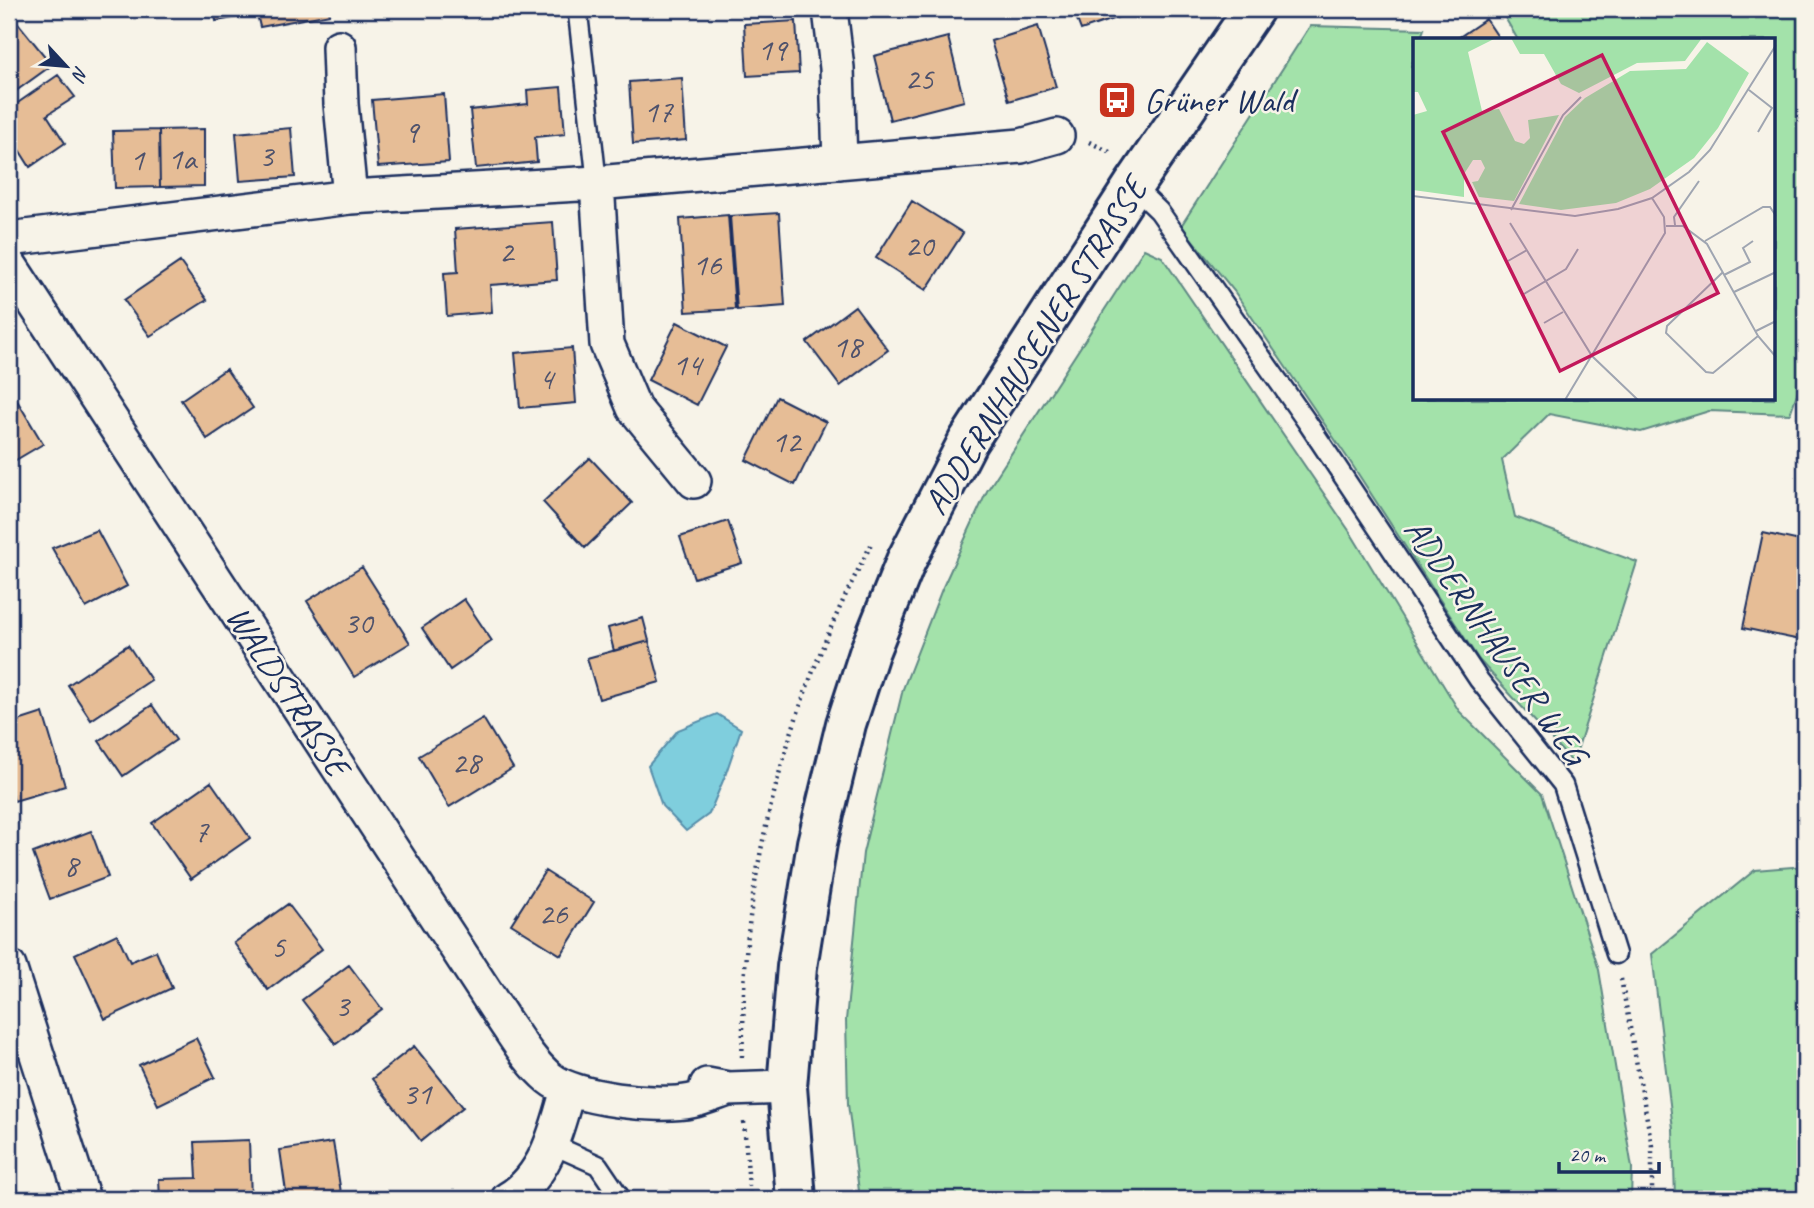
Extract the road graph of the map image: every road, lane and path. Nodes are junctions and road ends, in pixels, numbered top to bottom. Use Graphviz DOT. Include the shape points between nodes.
graph roads {
  1 [pos="1254,9"];
  2 [pos="830,10"];
  3 [pos="578,14"];
  4 [pos="339,47"];
  5 [pos="1057,136"];
  6 [pos="840,162"];
  7 [pos="597,183"];
  8 [pos="1133,186"];
  9 [pos="350,197"];
  10 [pos="9,239"];
  11 [pos="9,264"];
  12 [pos="694,481"];
  13 [pos="1616,954"];
  14 [pos="9,967"];
  15 [pos="787,1087"];
  16 [pos="734,1089"];
  17 [pos="578,1091"];
  18 [pos="551,1144"];
  19 [pos="83,1199"];
  20 [pos="508,1199"];
  21 [pos="621,1199"];
  22 [pos="750,1199"];
  23 [pos="796,1199"];
  24 [pos="1652,1199"];
  1 -- 8 [label="street, ADDERNHAUSENER STRASSE"];
  2 -- 6 [label="street"];
  3 -- 7 [label="lane"];
  4 -- 9 [label="street"];
  5 -- 6 [label="street" via="1021,146"];
  6 -- 7 [label="street"];
  7 -- 9 [label="street"];
  7 -- 12 [label="street" via="607,344 634,408"];
  8 -- 13 [label="lane, ADDERNHAUSER WEG" via="1159,211 1307,422 1479,681 1563,785"];
  8 -- 15 [label="street, ADDERNHAUSENER STRASSE" via="968,441 906,561 869,653 817,843 797,967"];
  9 -- 10 [label="street"];
  11 -- 17 [label="street, WALDSTRASSE" via="505,1023 549,1078"];
  13 -- 24 [label="path" via="1652,1146"];
  14 -- 19 [label="street"];
  15 -- 16 [label="street, WALDSTRASSE"];
  15 -- 23 [label="street, ADDERNHAUSENER STRASSE"];
  16 -- 17 [label="street, WALDSTRASSE" via="689,1102 629,1102"];
  16 -- 22 [label="path"];
  17 -- 18 [label="street"];
  18 -- 20 [label="street" via="521,1192"];
  18 -- 21 [label="lane" via="598,1165"];
}
